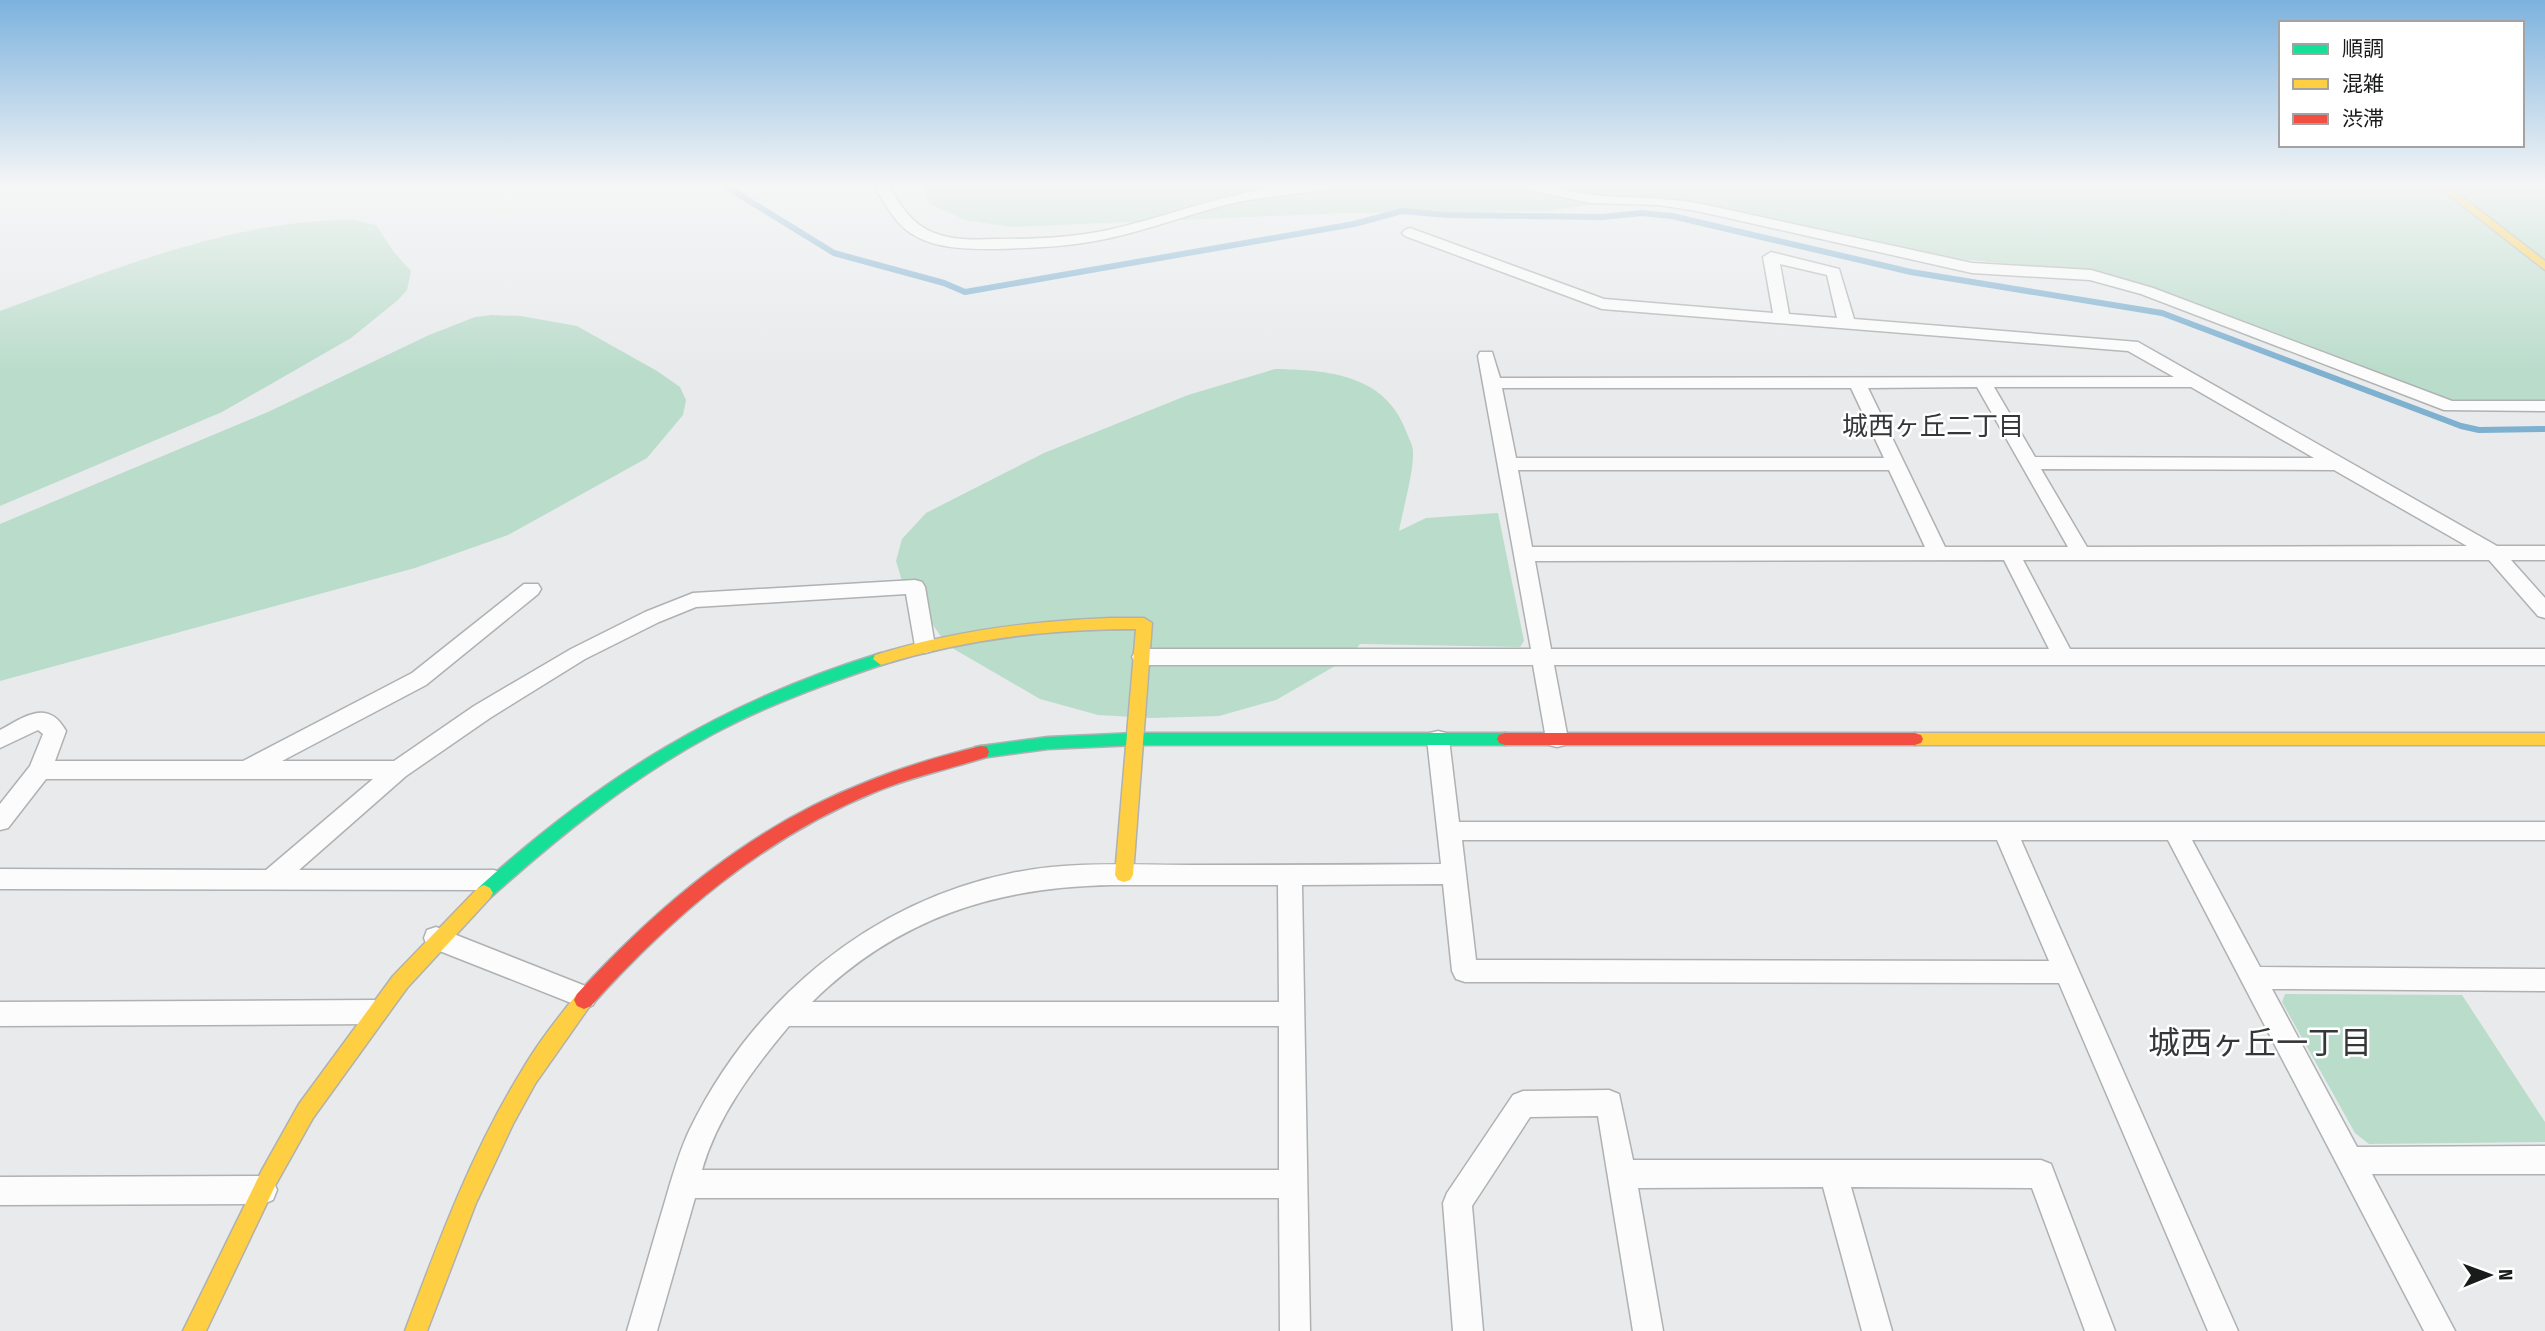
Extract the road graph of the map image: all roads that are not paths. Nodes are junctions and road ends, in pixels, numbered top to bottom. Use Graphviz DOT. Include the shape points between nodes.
graph roads {
  1 [pos="1445,246"];
  2 [pos="1875,246"];
  3 [pos="2519,246"];
  4 [pos="2545,267"];
  5 [pos="1782,318"];
  6 [pos="1847,324"];
  7 [pos="1486,356"];
  8 [pos="1982,382"];
  9 [pos="2198,382"];
  10 [pos="1493,383"];
  11 [pos="1857,383"];
  12 [pos="2545,406"];
  13 [pos="2029,463"];
  14 [pos="1508,464"];
  15 [pos="1896,464"];
  16 [pos="2340,464"];
  17 [pos="1938,553"];
  18 [pos="2010,553"];
  19 [pos="2545,553"];
  20 [pos="1524,554"];
  21 [pos="2081,554"];
  22 [pos="2495,554"];
  23 [pos="531,590"];
  24 [pos="2545,611"];
  25 [pos="925,646"];
  26 [pos="1543,656"];
  27 [pos="1142,657"];
  28 [pos="2063,657"];
  29 [pos="2545,657"];
  30 [pos="1136,739"];
  31 [pos="1438,739"];
  32 [pos="1557,739"];
  33 [pos="2545,739"];
  34 [pos="0,740"];
  35 [pos="40,769"];
  36 [pos="248,769"];
  37 [pos="398,770"];
  38 [pos="0,821"];
  39 [pos="1450,831"];
  40 [pos="2005,831"];
  41 [pos="2175,831"];
  42 [pos="2545,831"];
  43 [pos="1453,874"];
  44 [pos="1124,875"];
  45 [pos="1290,875"];
  46 [pos="273,878"];
  47 [pos="0,879"];
  48 [pos="494,880"];
  49 [pos="436,938"];
  50 [pos="2066,972"];
  51 [pos="2254,978"];
  52 [pos="2545,980"];
  53 [pos="584,997"];
  54 [pos="374,1012"];
  55 [pos="0,1014"];
  56 [pos="783,1014"];
  57 [pos="1292,1014"];
  58 [pos="2545,1160"];
  59 [pos="2352,1161"];
  60 [pos="1833,1173"];
  61 [pos="1623,1174"];
  62 [pos="685,1184"];
  63 [pos="1294,1184"];
  64 [pos="263,1190"];
  65 [pos="0,1191"];
  66 [pos="194,1331"];
  67 [pos="416,1331"];
  68 [pos="642,1331"];
  69 [pos="1295,1331"];
  70 [pos="1468,1331"];
  71 [pos="1648,1331"];
  72 [pos="1877,1331"];
  73 [pos="2100,1331"];
  74 [pos="2223,1331"];
  75 [pos="2440,1331"];
  1 -- 5 [label="street" via="1602,304"];
  2 -- 12 [label="street" via="1972,268 2091,275 2158,295 2450,406"];
  3 -- 4 [label="street"];
  5 -- 6 [label="street"];
  5 -- 6 [label="street" via="1771,257 1834,272"];
  6 -- 9 [label="street" via="2132,346"];
  7 -- 10 [label="street"];
  8 -- 9 [label="street"];
  8 -- 11 [label="street"];
  8 -- 13 [label="street"];
  9 -- 16 [label="street"];
  10 -- 11 [label="street"];
  10 -- 14 [label="street"];
  11 -- 15 [label="street"];
  13 -- 16 [label="street"];
  13 -- 21 [label="street"];
  14 -- 15 [label="street"];
  14 -- 20 [label="street"];
  15 -- 17 [label="street"];
  16 -- 22 [label="street"];
  17 -- 18 [label="street"];
  17 -- 20 [label="street"];
  18 -- 21 [label="street"];
  18 -- 28 [label="street"];
  19 -- 22 [label="street"];
  20 -- 26 [label="street"];
  21 -- 22 [label="street"];
  22 -- 24 [label="street"];
  23 -- 36 [label="street" via="419,679"];
  25 -- 27 [label="street" via="995,632 1144,623"];
  25 -- 37 [label="street" via="915,587 693,600 578,654"];
  25 -- 48 [label="street" via="811,681 724,719 636,770 543,837"];
  26 -- 27 [label="street"];
  26 -- 28 [label="street"];
  26 -- 32 [label="street"];
  27 -- 30 [label="street"];
  28 -- 29 [label="street"];
  30 -- 31 [label="street"];
  30 -- 44 [label="street"];
  30 -- 53 [label="street" via="1073,741 965,755 853,792 797,821 720,871 644,932"];
  31 -- 32 [label="street"];
  31 -- 39 [label="street"];
  32 -- 33 [label="street"];
  34 -- 35 [label="street" via="40,719 55,731"];
  35 -- 36 [label="street"];
  35 -- 38 [label="street"];
  36 -- 37 [label="street"];
  37 -- 46 [label="street"];
  39 -- 40 [label="street"];
  39 -- 43 [label="street"];
  40 -- 41 [label="street"];
  40 -- 50 [label="street"];
  41 -- 42 [label="street"];
  41 -- 51 [label="street"];
  43 -- 45 [label="street"];
  43 -- 50 [label="street" via="1465,971"];
  44 -- 45 [label="street"];
  44 -- 56 [label="street" via="1042,878 990,888 908,918 832,969"];
  45 -- 57 [label="street"];
  46 -- 47 [label="street"];
  46 -- 48 [label="street"];
  48 -- 49 [label="street"];
  49 -- 53 [label="street"];
  49 -- 54 [label="street"];
  50 -- 74 [label="street"];
  51 -- 52 [label="street"];
  51 -- 59 [label="street"];
  53 -- 67 [label="street" via="525,1080 484,1158"];
  54 -- 55 [label="street"];
  54 -- 64 [label="street" via="297,1126"];
  56 -- 57 [label="street"];
  56 -- 62 [label="street" via="752,1047 723,1093 697,1143"];
  57 -- 63 [label="street"];
  58 -- 59 [label="street"];
  59 -- 75 [label="street"];
  60 -- 61 [label="street"];
  60 -- 72 [label="street"];
  60 -- 73 [label="street" via="2041,1174"];
  61 -- 70 [label="street" via="1609,1103 1523,1104 1457,1203"];
  61 -- 71 [label="street"];
  62 -- 63 [label="street"];
  62 -- 68 [label="street"];
  63 -- 69 [label="street"];
  64 -- 65 [label="street"];
  64 -- 66 [label="street"];
}
